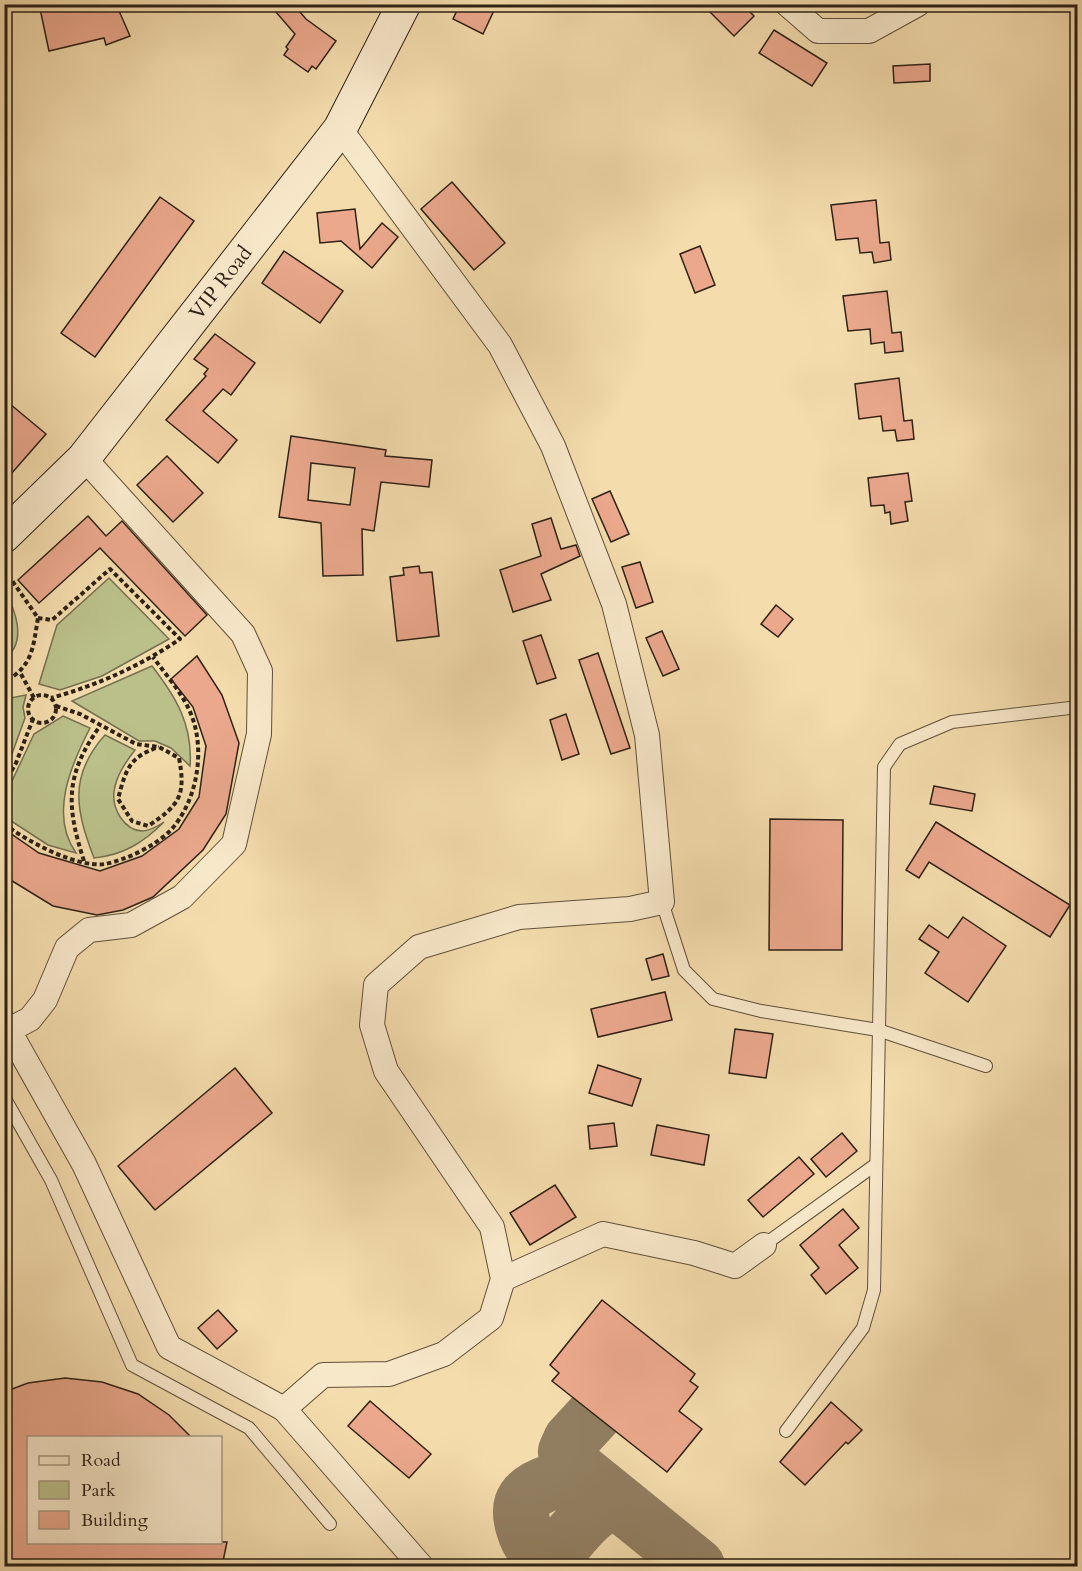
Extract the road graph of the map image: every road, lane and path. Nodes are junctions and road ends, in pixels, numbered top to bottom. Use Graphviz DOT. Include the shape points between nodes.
graph roads {
  1 [pos="404,4"];
  2 [pos="787,4"];
  3 [pos="918,4"];
  4 [pos="340,129"];
  5 [pos="84,458"];
  6 [pos="4,536"];
  7 [pos="4,569"];
  8 [pos="38,618"];
  9 [pos="153,657"];
  10 [pos="21,674"];
  11 [pos="4,682"];
  12 [pos="34,698"];
  13 [pos="51,698"];
  14 [pos="56,706"];
  15 [pos="1077,707"];
  16 [pos="33,719"];
  17 [pos="100,726"];
  18 [pos="159,747"];
  19 [pos="4,784"];
  20 [pos="4,824"];
  21 [pos="84,861"];
  22 [pos="662,902"];
  23 [pos="7,1026"];
  24 [pos="878,1030"];
  25 [pos="986,1066"];
  26 [pos="4,1097"];
  27 [pos="875,1165"];
  28 [pos="764,1245"];
  29 [pos="503,1279"];
  30 [pos="284,1409"];
  31 [pos="786,1431"];
  32 [pos="330,1524"];
  33 [pos="421,1566"];
  1 -- 4 [label="main road, VIP Road"];
  2 -- 3 [label="street" via="818,31 869,31"];
  4 -- 5 [label="main road, VIP Road"];
  4 -- 22 [label="street" via="500,345 553,446 614,604 647,735"];
  5 -- 6 [label="main road, VIP Road"];
  5 -- 23 [label="street" via="243,634 260,670 259,734 234,844 182,897 131,925 89,930 67,948 45,1000 30,1019"];
  7 -- 8 [label="path"];
  8 -- 9 [label="path" via="52,620 110,569 180,639"];
  8 -- 10 [label="path" via="33,648"];
  9 -- 13 [label="path" via="97,683"];
  9 -- 21 [label="path" via="191,714 198,772 170,831 137,853 103,864"];
  10 -- 11 [label="path"];
  10 -- 12 [label="path"];
  12 -- 13 [label="path"];
  12 -- 16 [label="path" via="28,711"];
  13 -- 14 [label="path"];
  14 -- 16 [label="path" via="50,721 41,723"];
  14 -- 17 [label="path"];
  15 -- 24 [label="lane" via="952,722 900,744 884,767"];
  16 -- 19 [label="path"];
  17 -- 18 [label="path" via="136,744"];
  17 -- 21 [label="path" via="75,768 70,800"];
  18 -- 18 [label="path" via="179,758 184,781 178,800 148,826 132,821 118,799 125,774 139,754"];
  20 -- 21 [label="path" via="41,848"];
  22 -- 24 [label="lane" via="684,970 712,999"];
  22 -- 29 [label="street" via="630,909 519,917 419,947 376,985 372,1025 386,1071 492,1227"];
  23 -- 30 [label="street" via="84,1164 170,1347"];
  24 -- 25 [label="lane"];
  24 -- 27 [label="lane"];
  26 -- 32 [label="lane" via="51,1180 132,1365 249,1428"];
  27 -- 28 [label="lane"];
  27 -- 31 [label="lane" via="874,1290 863,1328"];
  28 -- 29 [label="street" via="735,1266 603,1234"];
  29 -- 30 [label="street" via="491,1318 444,1354 389,1374 323,1375"];
  30 -- 33 [label="street"];
}
